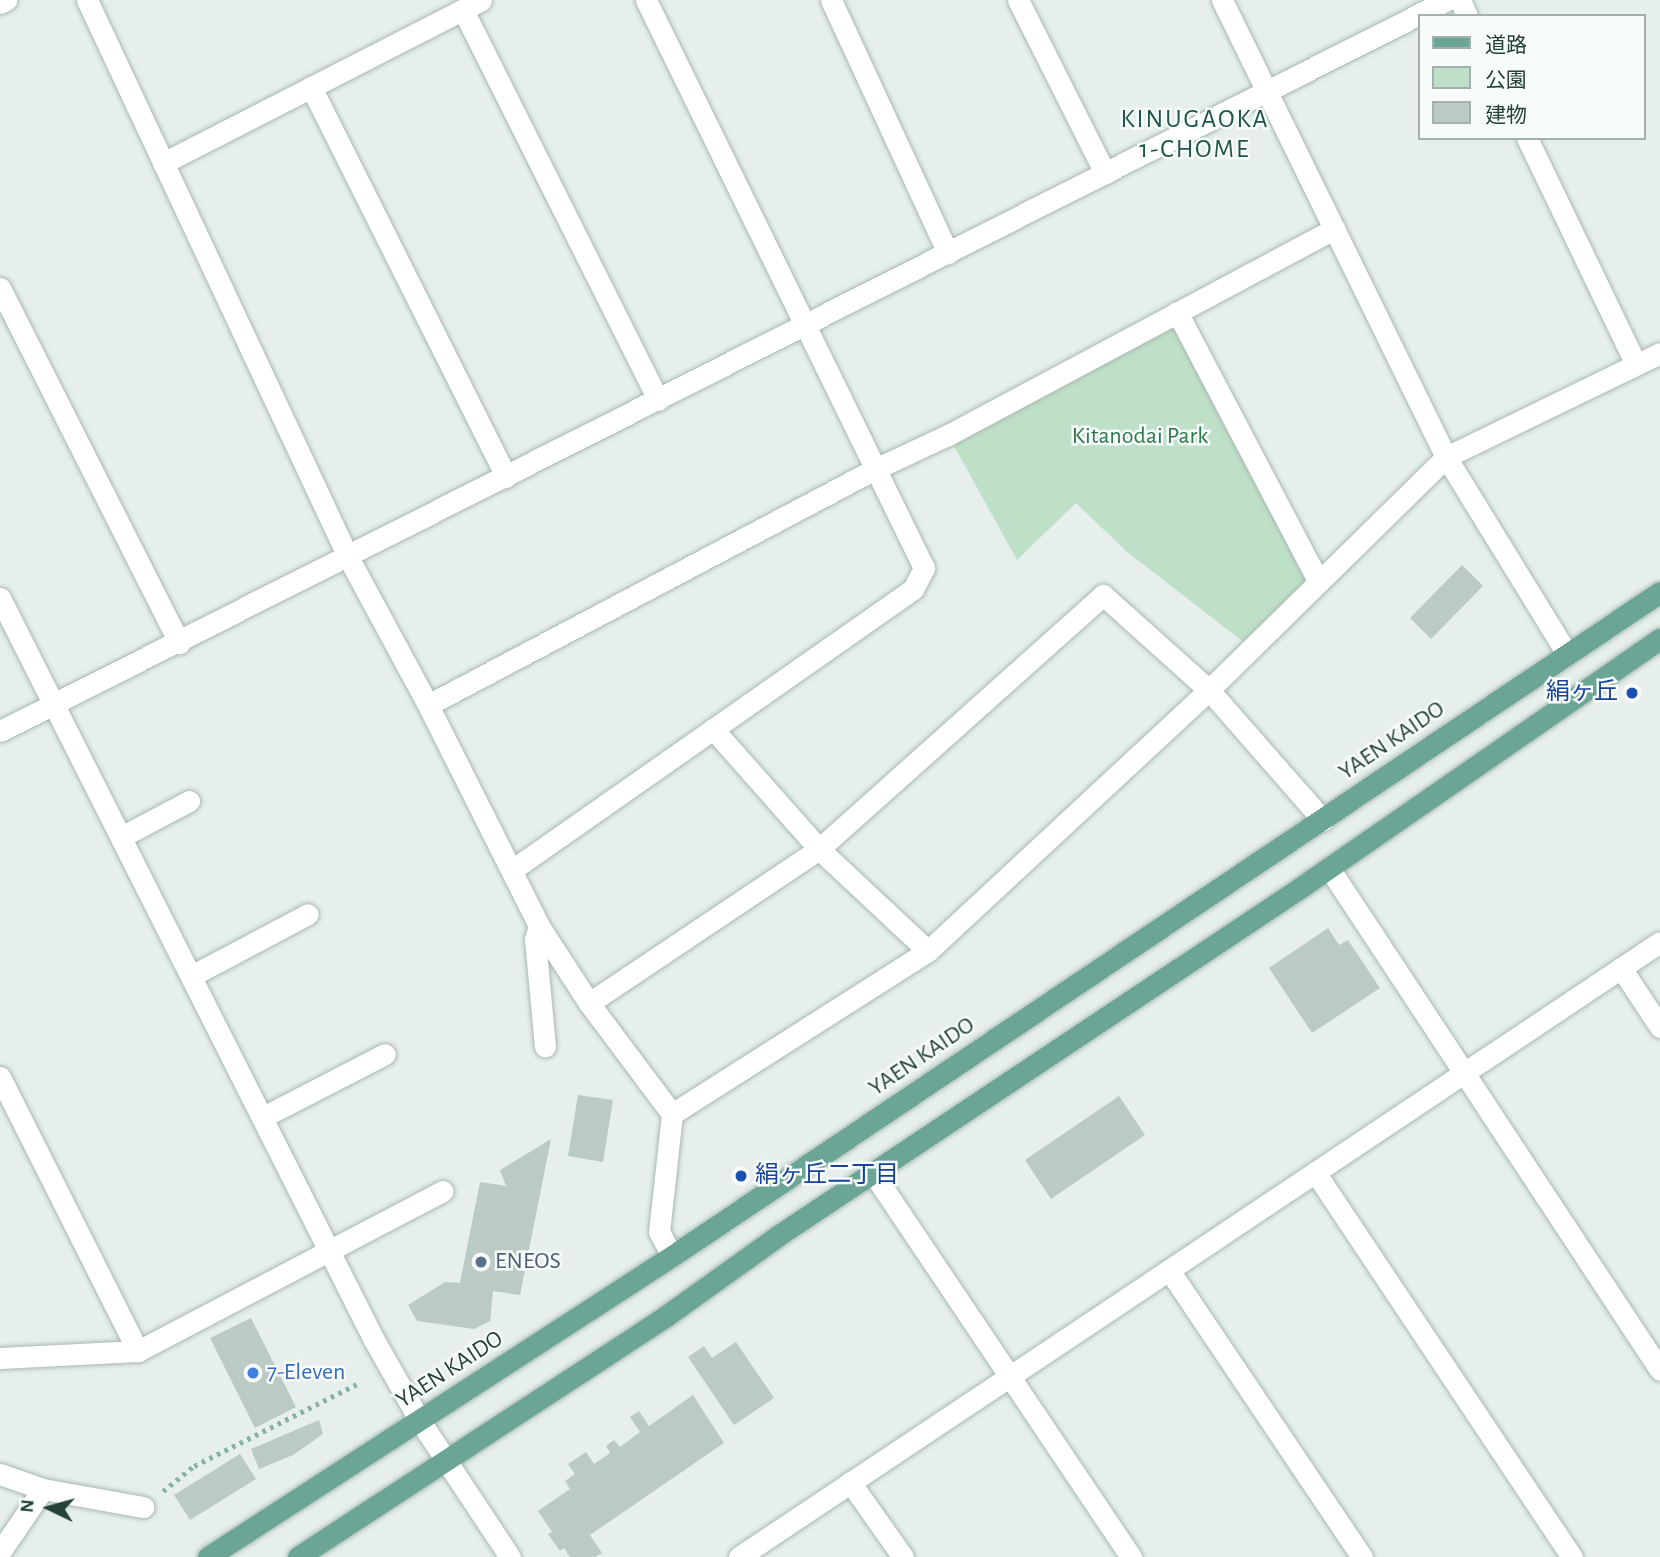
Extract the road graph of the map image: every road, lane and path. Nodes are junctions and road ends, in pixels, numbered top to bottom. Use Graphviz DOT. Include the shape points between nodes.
graph roads {
  1 [pos="6,0"];
  2 [pos="86,0"];
  3 [pos="646,0"];
  4 [pos="831,0"];
  5 [pos="1018,0"];
  6 [pos="1222,0"];
  7 [pos="1447,0"];
  8 [pos="0,3"];
  9 [pos="472,5"];
  10 [pos="1419,14"];
  11 [pos="1418,15"];
  12 [pos="311,87"];
  13 [pos="1267,91"];
  14 [pos="1528,140"];
  15 [pos="163,163"];
  16 [pos="1105,173"];
  17 [pos="1334,229"];
  18 [pos="948,253"];
  19 [pos="0,288"];
  20 [pos="1177,312"];
  21 [pos="805,325"];
  22 [pos="1660,352"];
  23 [pos="1636,364"];
  24 [pos="658,400"];
  25 [pos="1446,457"];
  26 [pos="875,470"];
  27 [pos="506,477"];
  28 [pos="348,557"];
  29 [pos="1318,581"];
  30 [pos="1660,592"];
  31 [pos="0,598"];
  32 [pos="1660,639"];
  33 [pos="179,643"];
  34 [pos="1567,654"];
  35 [pos="1209,690"];
  36 [pos="428,705"];
  37 [pos="54,706"];
  38 [pos="713,729"];
  39 [pos="0,731"];
  40 [pos="189,801"];
  41 [pos="1323,820"];
  42 [pos="121,836"];
  43 [pos="819,849"];
  44 [pos="1329,868"];
  45 [pos="512,870"];
  46 [pos="308,914"];
  47 [pos="539,926"];
  48 [pos="1660,942"];
  49 [pos="928,951"];
  50 [pos="1621,968"];
  51 [pos="191,976"];
  52 [pos="589,1003"];
  53 [pos="1660,1027"];
  54 [pos="545,1047"];
  55 [pos="384,1054"];
  56 [pos="1464,1073"];
  57 [pos="0,1077"];
  58 [pos="672,1114"];
  59 [pos="263,1117"];
  60 [pos="1315,1172"];
  61 [pos="873,1173"];
  62 [pos="443,1192"];
  63 [pos="331,1251"];
  64 [pos="672,1256"];
  65 [pos="1169,1269"];
  66 [pos="138,1351"];
  67 [pos="0,1358"];
  68 [pos="1660,1370"];
  69 [pos="1008,1377"];
  70 [pos="357,1384"];
  71 [pos="420,1422"];
  72 [pos="447,1462"];
  73 [pos="0,1474"];
  74 [pos="850,1482"];
  75 [pos="43,1489"];
  76 [pos="143,1507"];
  77 [pos="0,1552"];
  78 [pos="208,1557"];
  79 [pos="298,1557"];
  80 [pos="510,1557"];
  81 [pos="739,1557"];
  82 [pos="903,1557"];
  83 [pos="1131,1557"];
  84 [pos="1362,1557"];
  85 [pos="1572,1557"];
  1 -- 8 [label="street"];
  2 -- 15 [label="street"];
  3 -- 21 [label="street"];
  4 -- 18 [label="street"];
  5 -- 16 [label="street"];
  6 -- 13 [label="street"];
  7 -- 10 [label="street"];
  9 -- 12 [label="street"];
  9 -- 24 [label="street"];
  11 -- 13 [label="street"];
  12 -- 15 [label="street"];
  12 -- 27 [label="street"];
  13 -- 16 [label="street"];
  13 -- 17 [label="street"];
  14 -- 23 [label="street"];
  15 -- 28 [label="street"];
  16 -- 18 [label="street"];
  17 -- 20 [label="street"];
  17 -- 25 [label="street"];
  18 -- 21 [label="street"];
  19 -- 33 [label="street"];
  20 -- 26 [label="street"];
  20 -- 29 [label="street"];
  21 -- 24 [label="street"];
  21 -- 26 [label="street"];
  22 -- 23 [label="street"];
  23 -- 25 [label="street"];
  24 -- 27 [label="street"];
  25 -- 29 [label="street"];
  25 -- 34 [label="street"];
  26 -- 36 [label="street"];
  26 -- 38 [label="street" via="924,568 913,589"];
  27 -- 28 [label="street"];
  28 -- 33 [label="street"];
  28 -- 36 [label="street"];
  29 -- 35 [label="street"];
  30 -- 34 [label="main road, YAEN KAIDO"];
  31 -- 37 [label="street"];
  32 -- 44 [label="main road"];
  33 -- 37 [label="street"];
  34 -- 41 [label="main road, YAEN KAIDO"];
  35 -- 41 [label="street"];
  35 -- 43 [label="street" via="1103,595"];
  35 -- 49 [label="street"];
  36 -- 45 [label="street"];
  37 -- 39 [label="street"];
  37 -- 42 [label="street"];
  38 -- 43 [label="street"];
  38 -- 45 [label="street"];
  40 -- 42 [label="street"];
  41 -- 64 [label="main road, YAEN KAIDO"];
  42 -- 51 [label="street"];
  43 -- 49 [label="street"];
  43 -- 52 [label="street"];
  44 -- 56 [label="street"];
  44 -- 61 [label="main road"];
  45 -- 47 [label="street"];
  46 -- 51 [label="street"];
  47 -- 52 [label="street"];
  47 -- 54 [label="street" via="535,939"];
  48 -- 50 [label="street"];
  49 -- 58 [label="street"];
  50 -- 53 [label="street"];
  50 -- 56 [label="street"];
  51 -- 59 [label="street"];
  52 -- 58 [label="street"];
  55 -- 59 [label="street"];
  56 -- 60 [label="street"];
  56 -- 68 [label="street"];
  57 -- 66 [label="street"];
  58 -- 64 [label="street" via="659,1232"];
  59 -- 63 [label="street"];
  60 -- 65 [label="street"];
  60 -- 85 [label="street"];
  61 -- 69 [label="street"];
  61 -- 72 [label="main road"];
  62 -- 63 [label="street"];
  63 -- 66 [label="street"];
  63 -- 71 [label="street"];
  64 -- 71 [label="main road, YAEN KAIDO"];
  65 -- 69 [label="street"];
  65 -- 84 [label="street"];
  66 -- 67 [label="street"];
  69 -- 74 [label="street"];
  69 -- 83 [label="street"];
  70 -- 76 [label="path" via="194,1466"];
  71 -- 72 [label="street"];
  71 -- 78 [label="main road, YAEN KAIDO"];
  72 -- 79 [label="main road"];
  72 -- 80 [label="street"];
  73 -- 75 [label="street"];
  74 -- 81 [label="street"];
  74 -- 82 [label="street"];
  75 -- 76 [label="street"];
  75 -- 77 [label="street"];
}
